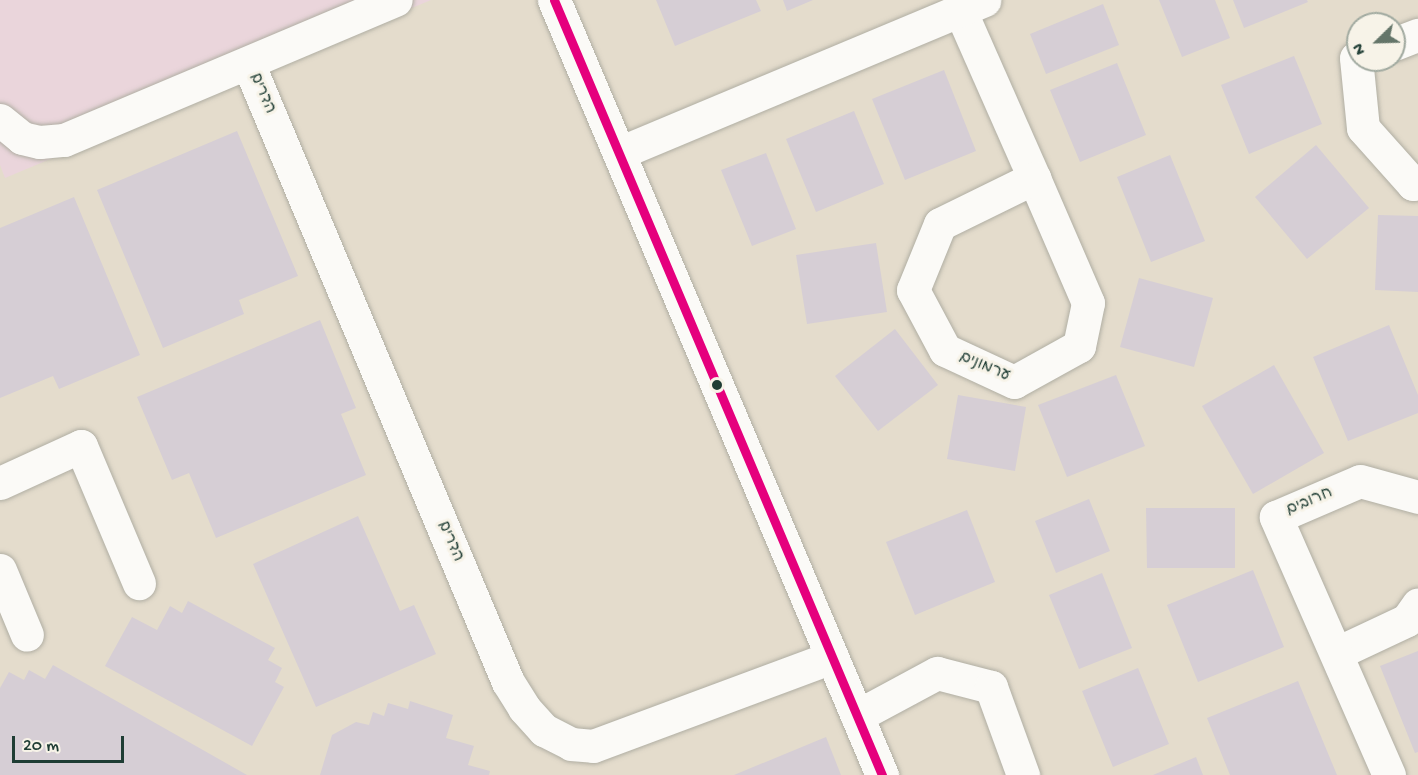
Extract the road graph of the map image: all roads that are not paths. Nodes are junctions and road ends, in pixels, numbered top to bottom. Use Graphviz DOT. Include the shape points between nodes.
graph roads {
  1 [pos="396,0"];
  2 [pos="554,0"];
  3 [pos="972,5"];
  4 [pos="248,63"];
  5 [pos="1357,72"];
  6 [pos="0,120"];
  7 [pos="619,153"];
  8 [pos="1034,178"];
  9 [pos="1418,182"];
  10 [pos="0,483"];
  11 [pos="1418,497"];
  12 [pos="0,570"];
  13 [pos="139,583"];
  14 [pos="1418,604"];
  15 [pos="27,635"];
  16 [pos="1337,653"];
  17 [pos="832,657"];
  18 [pos="856,716"];
  19 [pos="882,775"];
  20 [pos="1023,775"];
  21 [pos="1389,775"];
  1 -- 4 [label="street"];
  2 -- 7 [label="street"];
  3 -- 7 [label="street, ערמונים"];
  3 -- 8 [label="street, ערמונים"];
  4 -- 6 [label="street" via="64,140 40,142 22,138"];
  4 -- 17 [label="street, הדרים" via="508,682 543,730 571,744 593,746"];
  5 -- 9 [label="street" via="1363,128 1413,183"];
  7 -- 17 [label="street"];
  8 -- 8 [label="street, ערמונים" via="1088,303 1079,346 1014,382 945,350 913,290 940,224"];
  10 -- 13 [label="street" via="81,446"];
  11 -- 16 [label="street, חרובים" via="1360,481 1276,517"];
  12 -- 15 [label="street"];
  14 -- 16 [label="street" via="1407,620"];
  16 -- 21 [label="street, חרובים"];
  17 -- 18 [label="street"];
  18 -- 19 [label="street"];
  18 -- 20 [label="street" via="937,673 991,687"];
}
